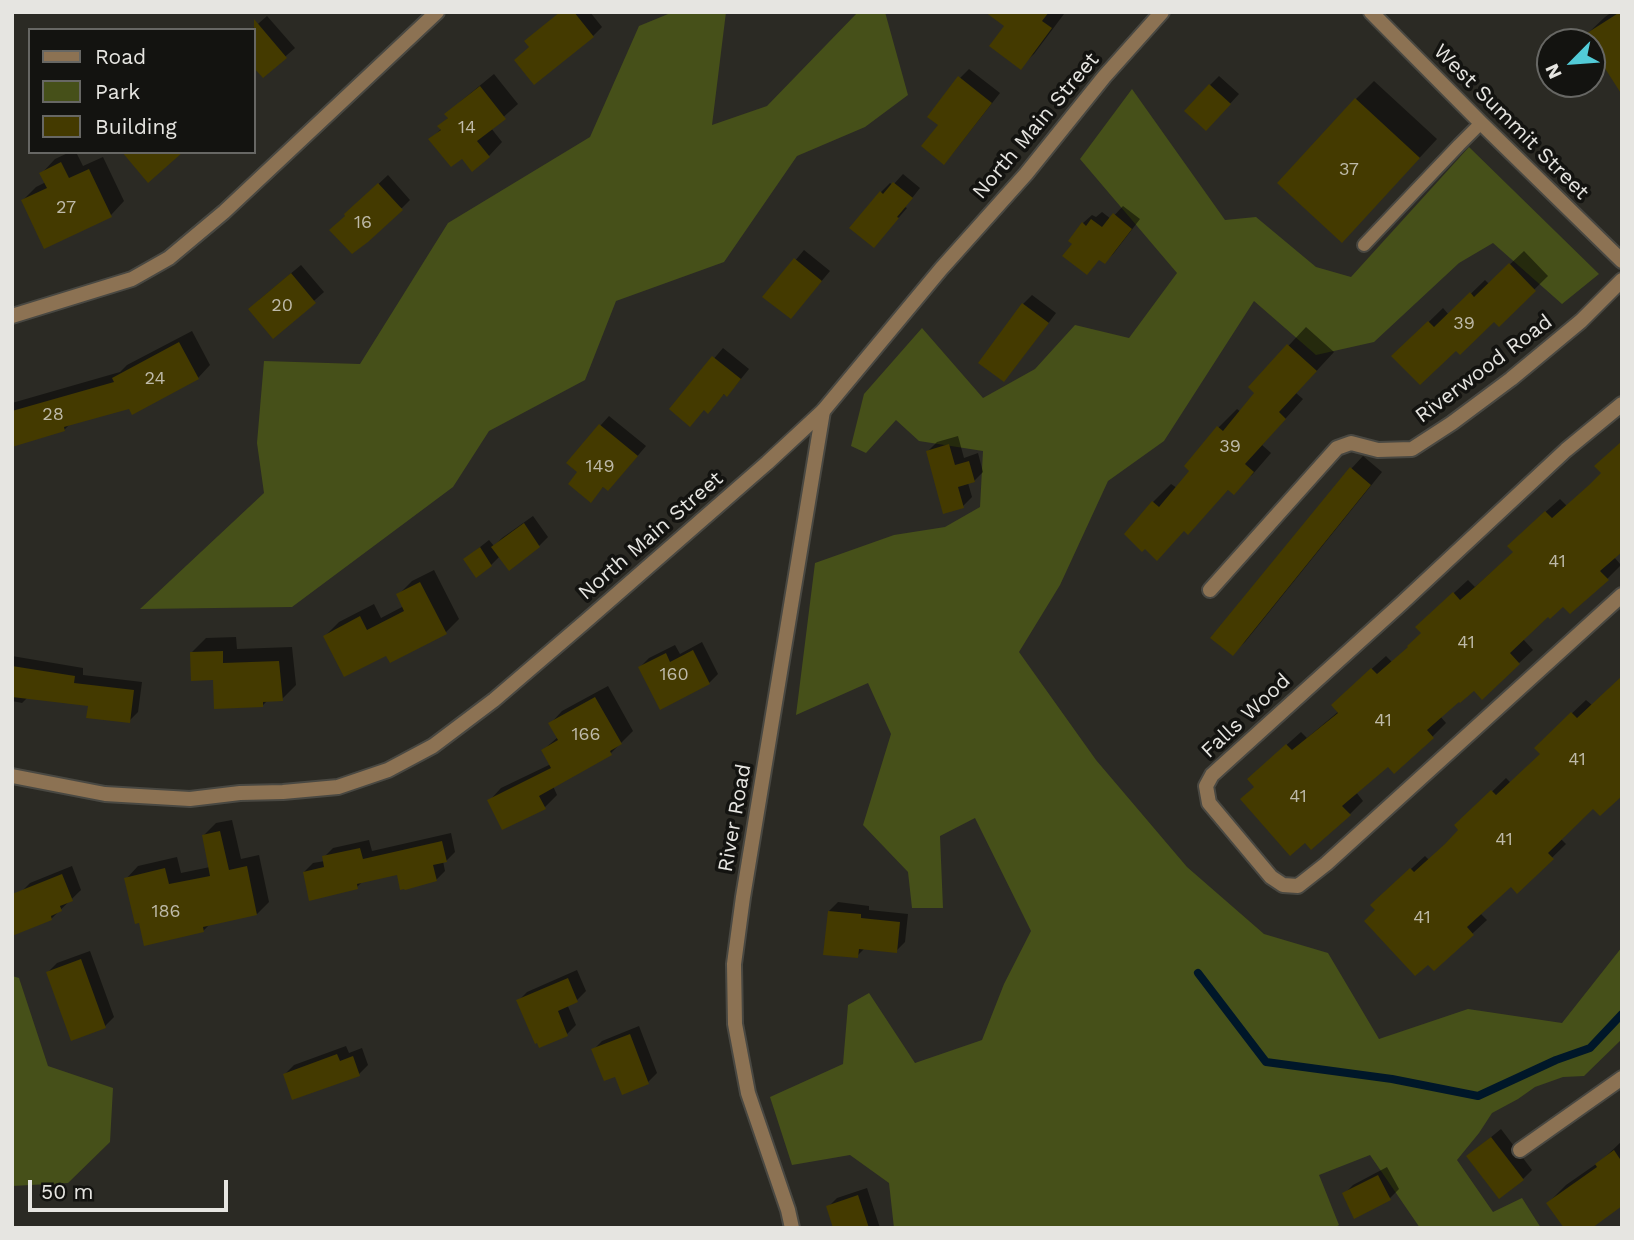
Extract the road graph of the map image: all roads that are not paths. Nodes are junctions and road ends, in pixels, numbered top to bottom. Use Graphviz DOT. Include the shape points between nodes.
graph roads {
  1 [pos="437,12"];
  2 [pos="1162,12"];
  3 [pos="1371,12"];
  4 [pos="1481,123"];
  5 [pos="1364,245"];
  6 [pos="1622,261"];
  7 [pos="1622,280"];
  8 [pos="12,316"];
  9 [pos="1622,404"];
  10 [pos="823,411"];
  11 [pos="1210,590"];
  12 [pos="1622,595"];
  13 [pos="12,776"];
  14 [pos="1622,1078"];
  15 [pos="1521,1150"];
  16 [pos="792,1228"];
  1 -- 8 [label="street" via="169,258 132,279"];
  2 -- 10 [label="street, North Main Street"];
  3 -- 4 [label="street, West Summit Street"];
  4 -- 5 [label="lane"];
  4 -- 6 [label="street, West Summit Street"];
  7 -- 11 [label="street, Riverwood Road" via="1511,379 1412,449 1378,450 1350,443 1337,448"];
  9 -- 12 [label="street, Falls Wood" via="1212,775 1206,786 1209,803 1271,877 1283,885 1298,886"];
  10 -- 13 [label="street, North Main Street" via="494,700 433,746 388,770 338,786 190,799 105,794"];
  10 -- 16 [label="street, River Road" via="734,964 735,1024 748,1093"];
  14 -- 15 [label="street"];
}
